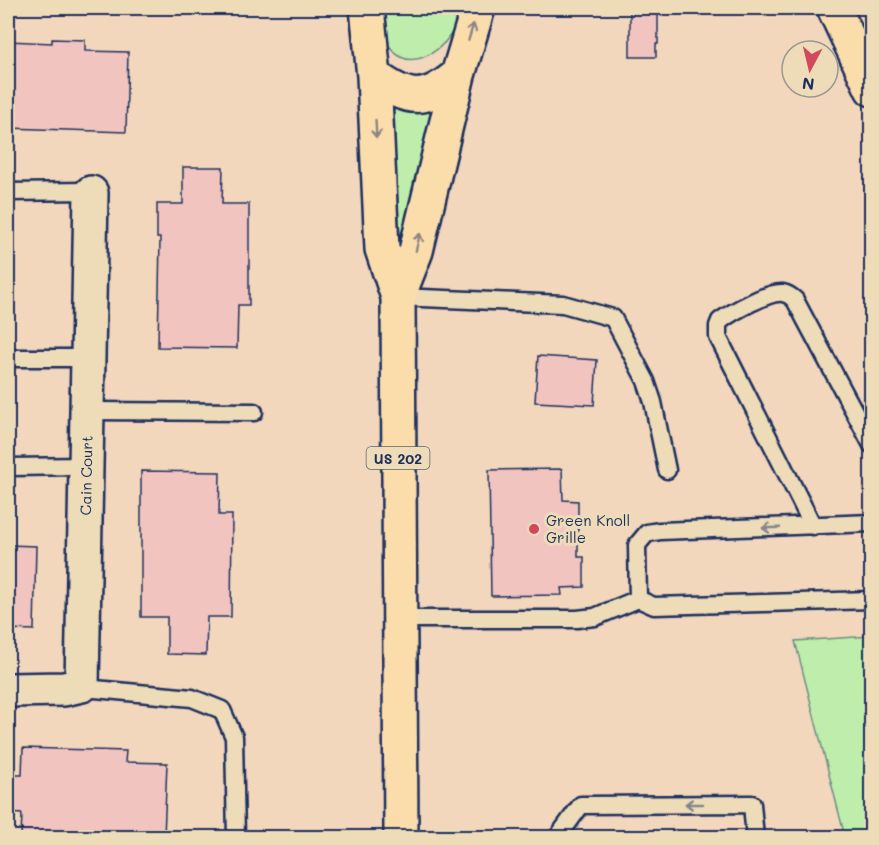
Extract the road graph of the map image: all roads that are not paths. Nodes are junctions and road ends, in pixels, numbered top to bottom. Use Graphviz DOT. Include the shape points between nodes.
graph roads {
  1 [pos="367,8"];
  2 [pos="478,8"];
  3 [pos="834,8"];
  4 [pos="458,75"];
  5 [pos="374,76"];
  6 [pos="872,89"];
  7 [pos="8,192"];
  8 [pos="91,193"];
  9 [pos="398,297"];
  10 [pos="8,358"];
  11 [pos="88,358"];
  12 [pos="87,411"];
  13 [pos="254,412"];
  14 [pos="872,445"];
  15 [pos="86,466"];
  16 [pos="8,467"];
  17 [pos="667,470"];
  18 [pos="872,523"];
  19 [pos="813,526"];
  20 [pos="638,599"];
  21 [pos="872,600"];
  22 [pos="399,619"];
  23 [pos="82,685"];
  24 [pos="8,690"];
  25 [pos="236,837"];
  26 [pos="401,837"];
  27 [pos="557,837"];
  28 [pos="755,837"];
  1 -- 5 [label="highway, US 202"];
  4 -- 2 [label="highway, US 202, one-way"];
  3 -- 6 [label="highway"];
  4 -- 5 [label="highway" via="432,93 414,95 395,92"];
  9 -- 4 [label="highway, US 202, one-way" via="416,251"];
  5 -- 9 [label="highway, US 202, one-way" via="382,249"];
  7 -- 8 [label="lane"];
  8 -- 11 [label="street, Cain Court"];
  9 -- 17 [label="lane" via="563,304 613,318 650,391"];
  9 -- 22 [label="highway, US 202"];
  10 -- 11 [label="lane"];
  11 -- 12 [label="street, Cain Court"];
  12 -- 13 [label="lane"];
  12 -- 15 [label="street, Cain Court"];
  14 -- 19 [label="lane" via="790,295 771,294 720,321 718,338"];
  15 -- 16 [label="lane"];
  15 -- 23 [label="street, Cain Court"];
  18 -- 19 [label="lane"];
  19 -- 20 [label="lane, one-way" via="646,533 637,545"];
  20 -- 21 [label="lane" via="654,606"];
  20 -- 22 [label="lane" via="595,617 578,619"];
  22 -- 26 [label="highway, US 202"];
  23 -- 24 [label="street"];
  23 -- 25 [label="lane" via="192,698 222,710 234,737"];
  28 -- 27 [label="lane, one-way" via="752,804 581,805"];
}
